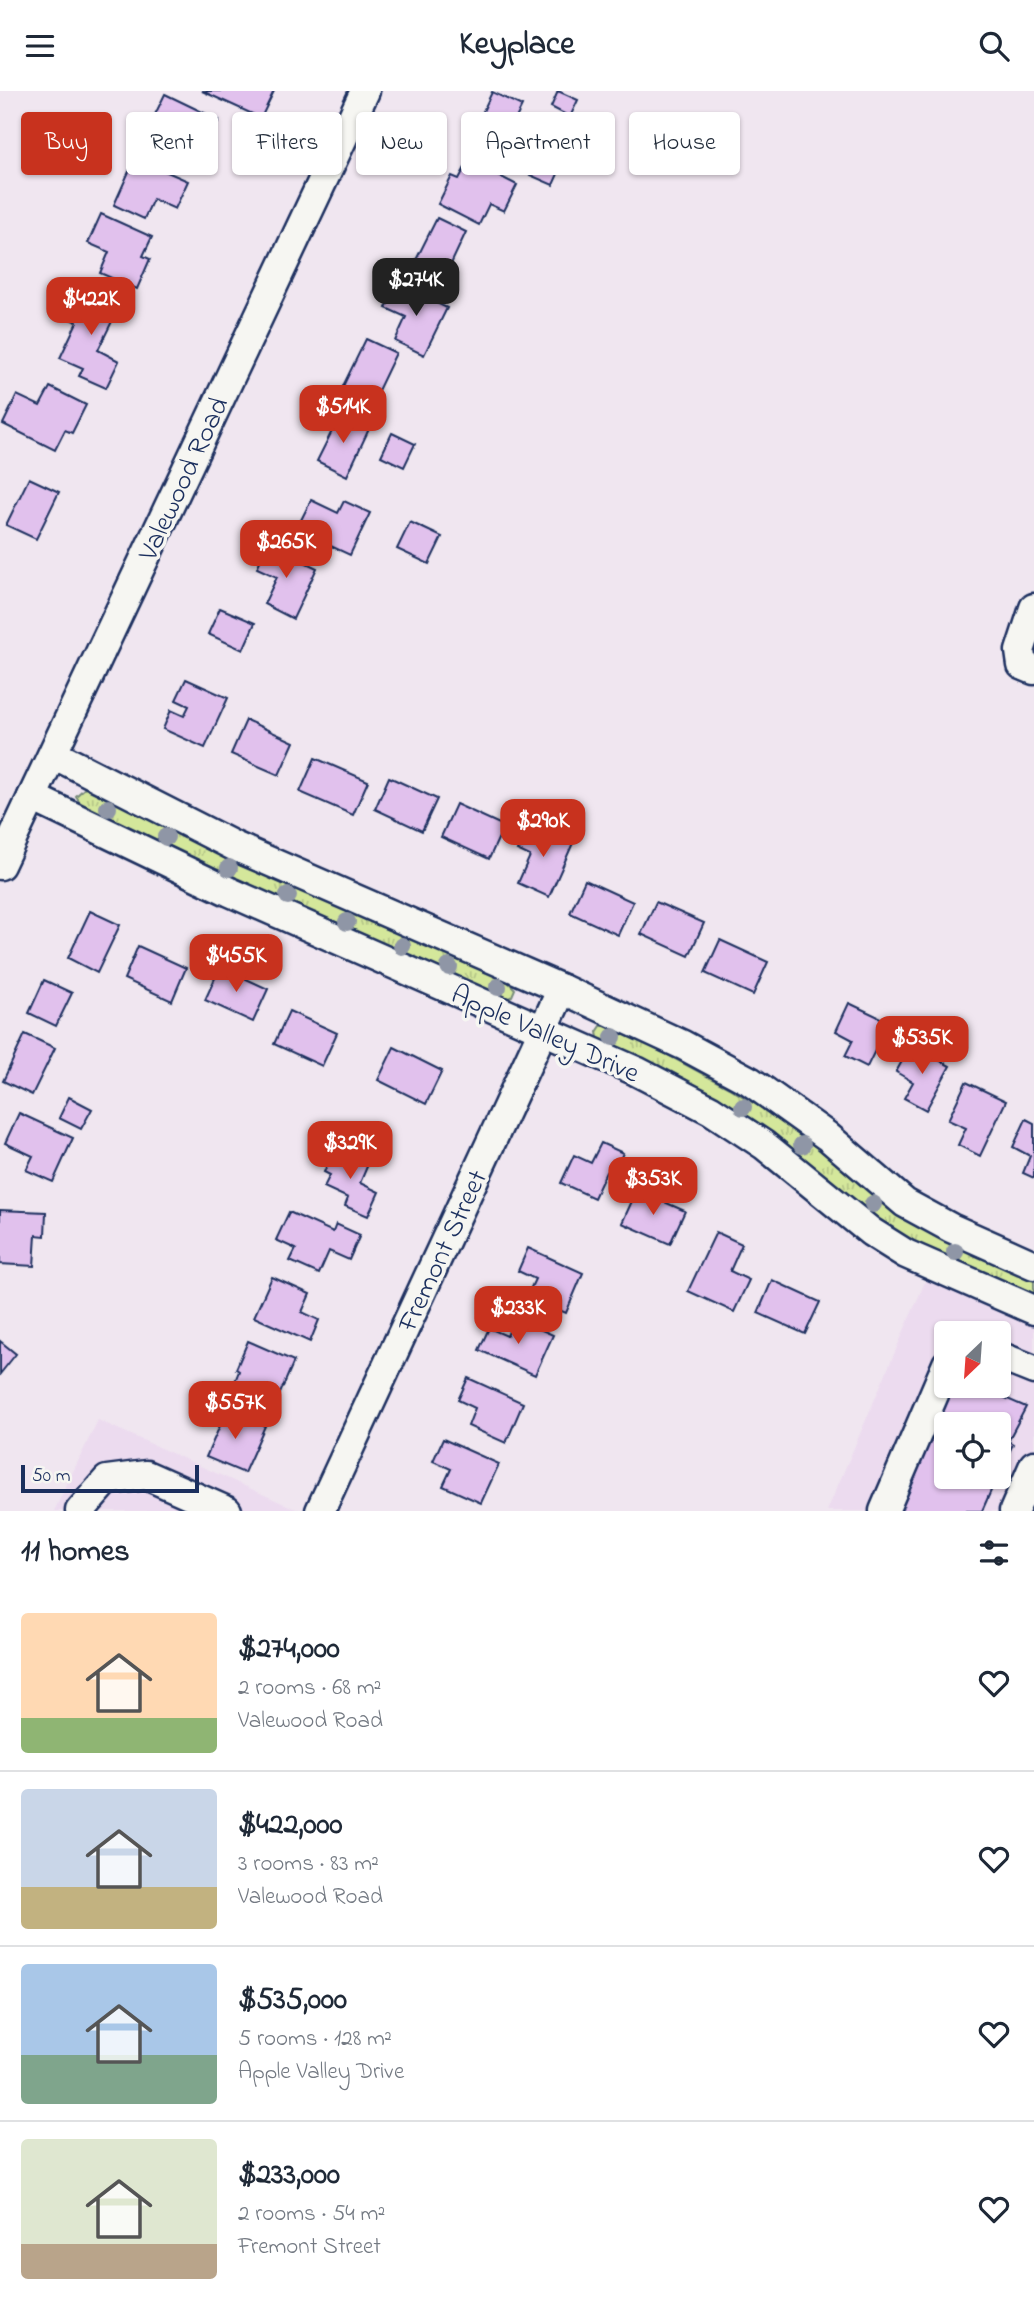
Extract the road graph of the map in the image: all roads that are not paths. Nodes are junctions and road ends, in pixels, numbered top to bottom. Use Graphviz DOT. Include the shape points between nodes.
graph roads {
  1 [pos="365,91"];
  2 [pos="1034,608"];
  3 [pos="1034,670"];
  4 [pos="53,754"];
  5 [pos="32,797"];
  6 [pos="0,865"];
  7 [pos="562,989"];
  8 [pos="544,1028"];
  9 [pos="1034,1265"];
  10 [pos="1034,1310"];
  11 [pos="1012,1361"];
  12 [pos="1034,1370"];
  13 [pos="934,1394"];
  14 [pos="1034,1465"];
  15 [pos="80,1511"];
  16 [pos="227,1511"];
  17 [pos="320,1511"];
  18 [pos="884,1511"];
  19 [pos="1014,1511"];
  1 -- 4 [label="street, Valewood Road"];
  2 -- 3 [label="street" via="1020,651 1022,665"];
  4 -- 5 [label="street, Valewood Road"];
  4 -- 7 [label="street, Apple Valley Drive" via="234,846"];
  5 -- 6 [label="street, Valewood Road"];
  5 -- 8 [label="street, Apple Valley Drive" via="230,893"];
  7 -- 8 [label="street, Fremont Street"];
  7 -- 9 [label="street, Apple Valley Drive" via="750,1081 827,1136 905,1203 951,1229"];
  8 -- 10 [label="street, Apple Valley Drive" via="711,1110 906,1254"];
  8 -- 17 [label="street, Fremont Street"];
  11 -- 12 [label="street"];
  13 -- 18 [label="street"];
  14 -- 19 [label="street"];
  15 -- 16 [label="street" via="107,1480 146,1475"];
}
